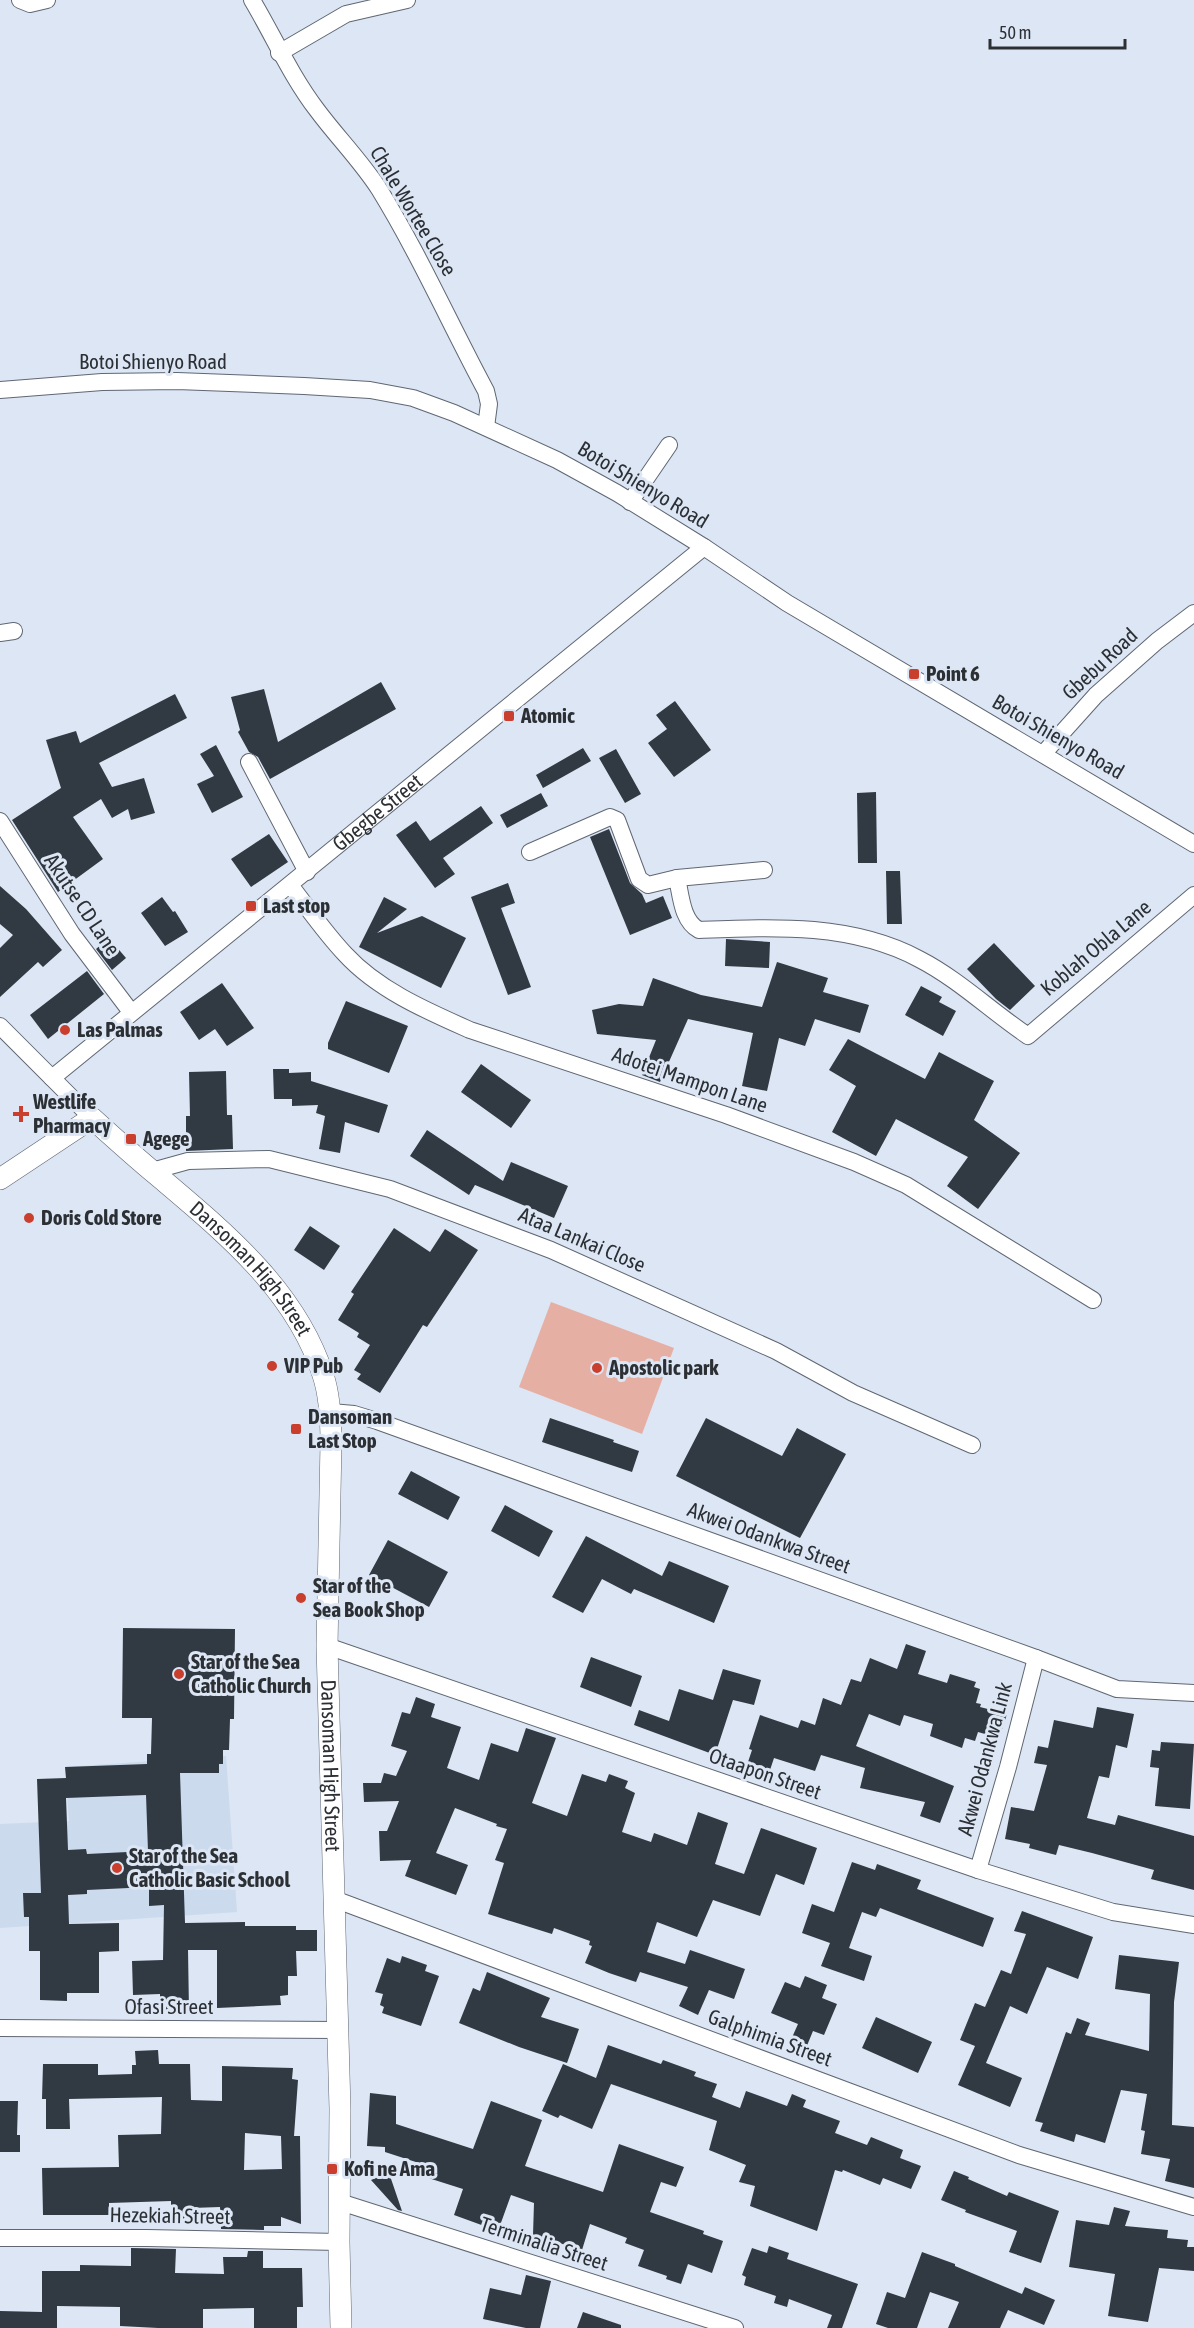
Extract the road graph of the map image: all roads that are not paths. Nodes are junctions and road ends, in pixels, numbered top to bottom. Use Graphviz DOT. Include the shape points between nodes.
graph roads {
  1 [pos="20,0"];
  2 [pos="47,0"];
  3 [pos="252,0"];
  4 [pos="407,0"];
  5 [pos="279,52"];
  6 [pos="0,390"];
  7 [pos="486,427"];
  8 [pos="669,445"];
  9 [pos="630,502"];
  10 [pos="704,547"];
  11 [pos="1194,613"];
  12 [pos="1043,754"];
  13 [pos="249,762"];
  14 [pos="0,821"];
  15 [pos="1194,843"];
  16 [pos="530,852"];
  17 [pos="764,870"];
  18 [pos="307,872"];
  19 [pos="677,879"];
  20 [pos="290,885"];
  21 [pos="1194,895"];
  22 [pos="130,1012"];
  23 [pos="0,1026"];
  24 [pos="52,1078"];
  25 [pos="92,1118"];
  26 [pos="152,1171"];
  27 [pos="0,1179"];
  28 [pos="1094,1300"];
  29 [pos="331,1412"];
  30 [pos="972,1445"];
  31 [pos="327,1646"];
  32 [pos="1036,1658"];
  33 [pos="1194,1693"];
  34 [pos="978,1870"];
  35 [pos="334,1899"];
  36 [pos="1194,1925"];
  37 [pos="0,2028"];
  38 [pos="338,2030"];
  39 [pos="340,2202"];
  40 [pos="1194,2207"];
  41 [pos="0,2238"];
  42 [pos="339,2242"];
  43 [pos="341,2328"];
  44 [pos="735,2328"];
  1 -- 2 [label="street" via="30,4"];
  3 -- 5 [label="street, Chale Wortee Close"];
  4 -- 5 [label="street" via="346,14"];
  5 -- 7 [label="street, Chale Wortee Close" via="316,109 378,188 406,235 486,391"];
  6 -- 7 [label="street, Botoi Shienyo Road" via="177,381 369,390 413,398"];
  7 -- 9 [label="street, Botoi Shienyo Road" via="557,460"];
  8 -- 9 [label="street"];
  9 -- 10 [label="street, Botoi Shienyo Road"];
  10 -- 12 [label="street, Botoi Shienyo Road" via="788,603"];
  10 -- 18 [label="street, Gbegbe Street"];
  11 -- 12 [label="street, Gbebu Road" via="1096,695"];
  12 -- 15 [label="street, Botoi Shienyo Road"];
  13 -- 18 [label="street"];
  14 -- 22 [label="street, Akutse CD Lane" via="72,934"];
  16 -- 19 [label="street" via="614,817 643,883"];
  17 -- 19 [label="street"];
  18 -- 20 [label="street, Gbegbe Street"];
  19 -- 21 [label="street, Koblah Obla Lane" via="687,921 699,930 790,928 859,935 891,945 953,980 1028,1036"];
  20 -- 22 [label="street, Gbegbe Street"];
  20 -- 28 [label="street, Adotei Mampon Lane" via="346,955 374,980 431,1012 470,1030 854,1162 906,1185"];
  22 -- 24 [label="street, Gbegbe Street"];
  23 -- 24 [label="street"];
  24 -- 25 [label="street"];
  25 -- 26 [label="street, Dansoman High Street"];
  25 -- 27 [label="street"];
  26 -- 29 [label="street, Dansoman High Street" via="218,1227 287,1304 323,1375"];
  26 -- 30 [label="street, Ataa Lankai Close" via="188,1161 269,1160 390,1189 562,1255"];
  29 -- 31 [label="street, Dansoman High Street"];
  29 -- 32 [label="street, Akwei Odankwa Street" via="377,1421"];
  31 -- 34 [label="street, Otaapon Street"];
  31 -- 35 [label="street, Dansoman High Street"];
  32 -- 33 [label="street, Akwei Odankwa Street" via="1117,1689"];
  32 -- 34 [label="street, Akwei Odankwa Link"];
  34 -- 36 [label="street, Otaapon Street" via="1113,1912"];
  35 -- 38 [label="street, Dansoman High Street"];
  35 -- 40 [label="street, Galphimia Street" via="1019,2155"];
  37 -- 38 [label="street, Ofasi Street"];
  38 -- 39 [label="street, Dansoman High Street"];
  39 -- 42 [label="street, Dansoman High Street"];
  39 -- 44 [label="street, Terminalia Street"];
  41 -- 42 [label="street, Hezekiah Street"];
  42 -- 43 [label="street, Dansoman High Street"];
}
